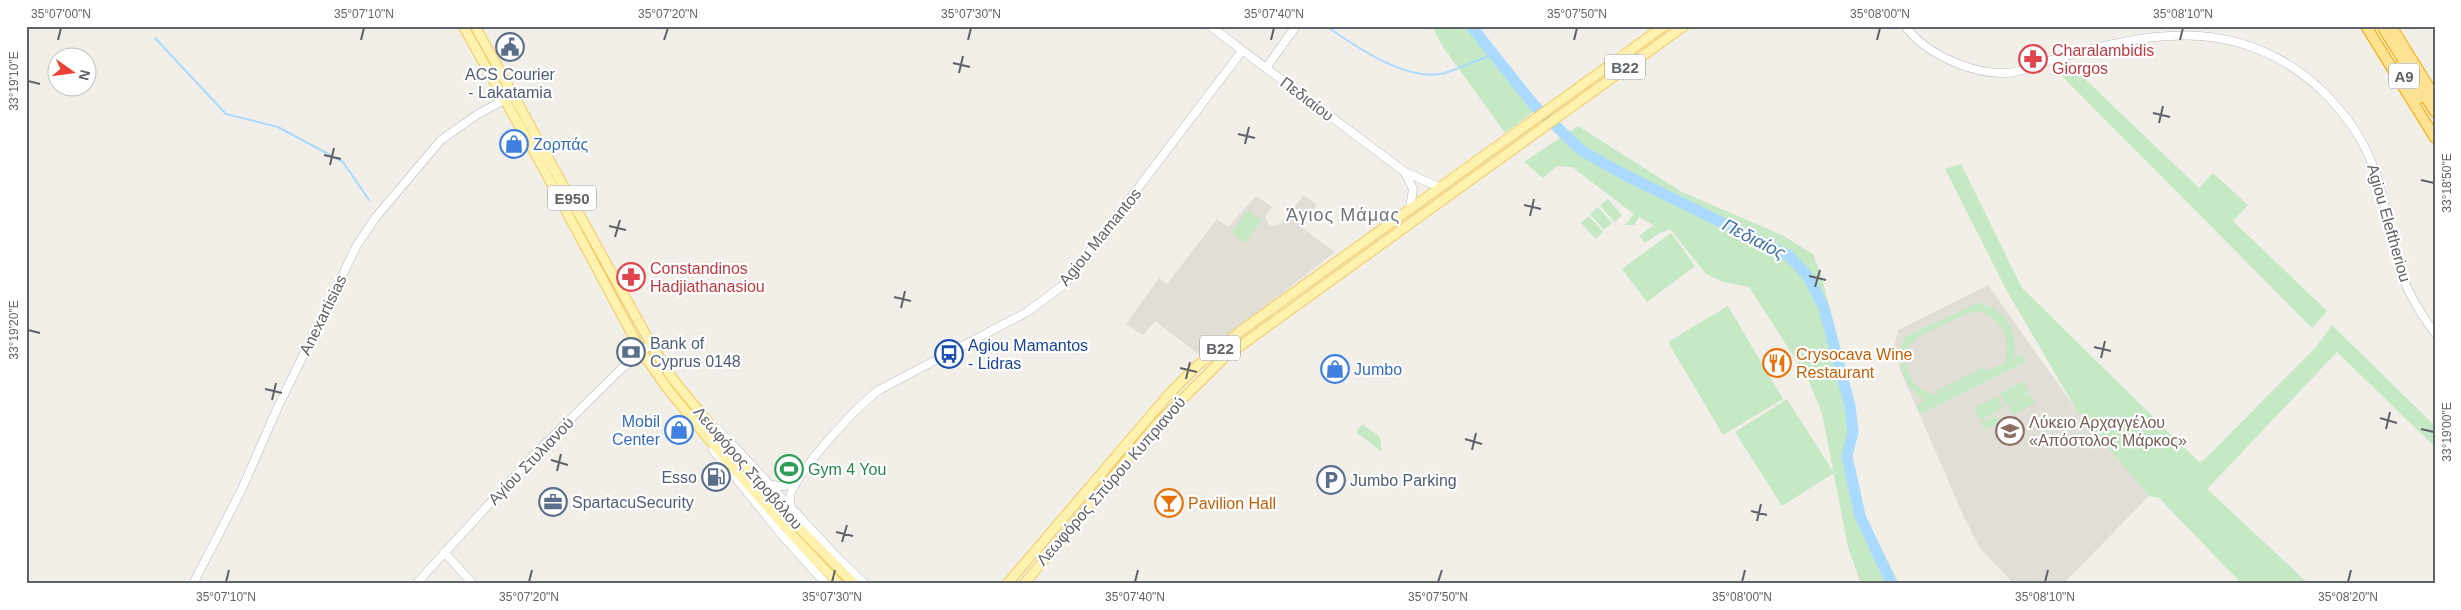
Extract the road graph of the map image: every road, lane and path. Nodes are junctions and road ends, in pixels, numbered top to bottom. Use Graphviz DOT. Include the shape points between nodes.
graph roads {
  1 [pos="463,26"];
  2 [pos="475,26"];
  3 [pos="1210,26"];
  4 [pos="1296,26"];
  5 [pos="1664,26"];
  6 [pos="1684,26"];
  7 [pos="1905,26"];
  8 [pos="2366,26"];
  9 [pos="2374,26"];
  10 [pos="2382,26"];
  11 [pos="2391,26"];
  12 [pos="1242,51"];
  13 [pos="1266,68"];
  14 [pos="514,94"];
  15 [pos="2435,97"];
  16 [pos="504,100"];
  17 [pos="2435,112"];
  18 [pos="2435,125"];
  19 [pos="2435,138"];
  20 [pos="1405,172"];
  21 [pos="1439,188"];
  22 [pos="1410,208"];
  23 [pos="2435,333"];
  24 [pos="651,344"];
  25 [pos="641,351"];
  26 [pos="708,422"];
  27 [pos="710,440"];
  28 [pos="804,472"];
  29 [pos="770,485"];
  30 [pos="791,508"];
  31 [pos="444,552"];
  32 [pos="193,584"];
  33 [pos="416,584"];
  34 [pos="474,584"];
  35 [pos="826,584"];
  36 [pos="840,584"];
  37 [pos="854,584"];
  38 [pos="864,584"];
  39 [pos="1007,584"];
  40 [pos="1024,584"];
  1 -- 16 [label="main road, E950"];
  2 -- 14 [label="main road, E950"];
  3 -- 12 [label="street, Πεδιαίου"];
  4 -- 13 [label="street"];
  5 -- 21 [label="main road, Λεωφόρος Σπύρου Κυπριανού / B22"];
  6 -- 40 [label="main road, Λεωφόρος Σπύρου Κυπριανού / B22" via="1246,340 1208,372 1157,424"];
  7 -- 23 [label="street, Agiou Eleftheriou" via="1933,51 1954,63 1999,72 2019,72 2055,59 2161,35 2231,41 2281,61 2298,71 2331,100 2363,143 2380,187 2400,269 2416,304"];
  8 -- 19 [label="highway"];
  9 -- 18 [label="highway, A9"];
  10 -- 17 [label="highway, A9"];
  11 -- 15 [label="highway"];
  12 -- 13 [label="street, Πεδιαίου"];
  12 -- 28 [label="street, Agiou Mamantos" via="1066,284 1027,312 879,390 852,414"];
  13 -- 20 [label="street, Πεδιαίου"];
  14 -- 16 [label="street, Anexartisias"];
  14 -- 24 [label="main road, E950"];
  16 -- 25 [label="main road, E950"];
  16 -- 32 [label="street, Anexartisias" via="440,140 357,245 277,409 242,492"];
  20 -- 21 [label="street, Πεδιαίου"];
  20 -- 22 [label="street" via="1413,189"];
  21 -- 22 [label="main road, Λεωφόρος Σπύρου Κυπριανού / B22"];
  22 -- 39 [label="main road, Λεωφόρος Σπύρου Κυπριανού / B22" via="1197,366 1139,428"];
  24 -- 25 [label="street, Αγίου Στυλιανού"];
  24 -- 26 [label="main road, Λεωφόρος Στροβόλου / E950" via="672,378"];
  25 -- 27 [label="main road, Λεωφόρος Στροβόλου / E950"];
  25 -- 31 [label="street, Αγίου Στυλιανού" via="534,455"];
  26 -- 29 [label="street, E950" via="726,435"];
  26 -- 37 [label="main road, Λεωφόρος Στροβόλου / E950" via="801,530"];
  27 -- 35 [label="street, E950" via="716,454 746,492"];
  27 -- 36 [label="main road, Λεωφόρος Στροβόλου / E950" via="793,536"];
  28 -- 29 [label="street, Agiou Mamantos" via="785,486"];
  28 -- 30 [label="street, Agiou Mamantos" via="791,493"];
  29 -- 30 [label="street, E950"];
  30 -- 38 [label="street, E950"];
  31 -- 33 [label="street, Αγίου Στυλιανού"];
  31 -- 34 [label="street"];
}
